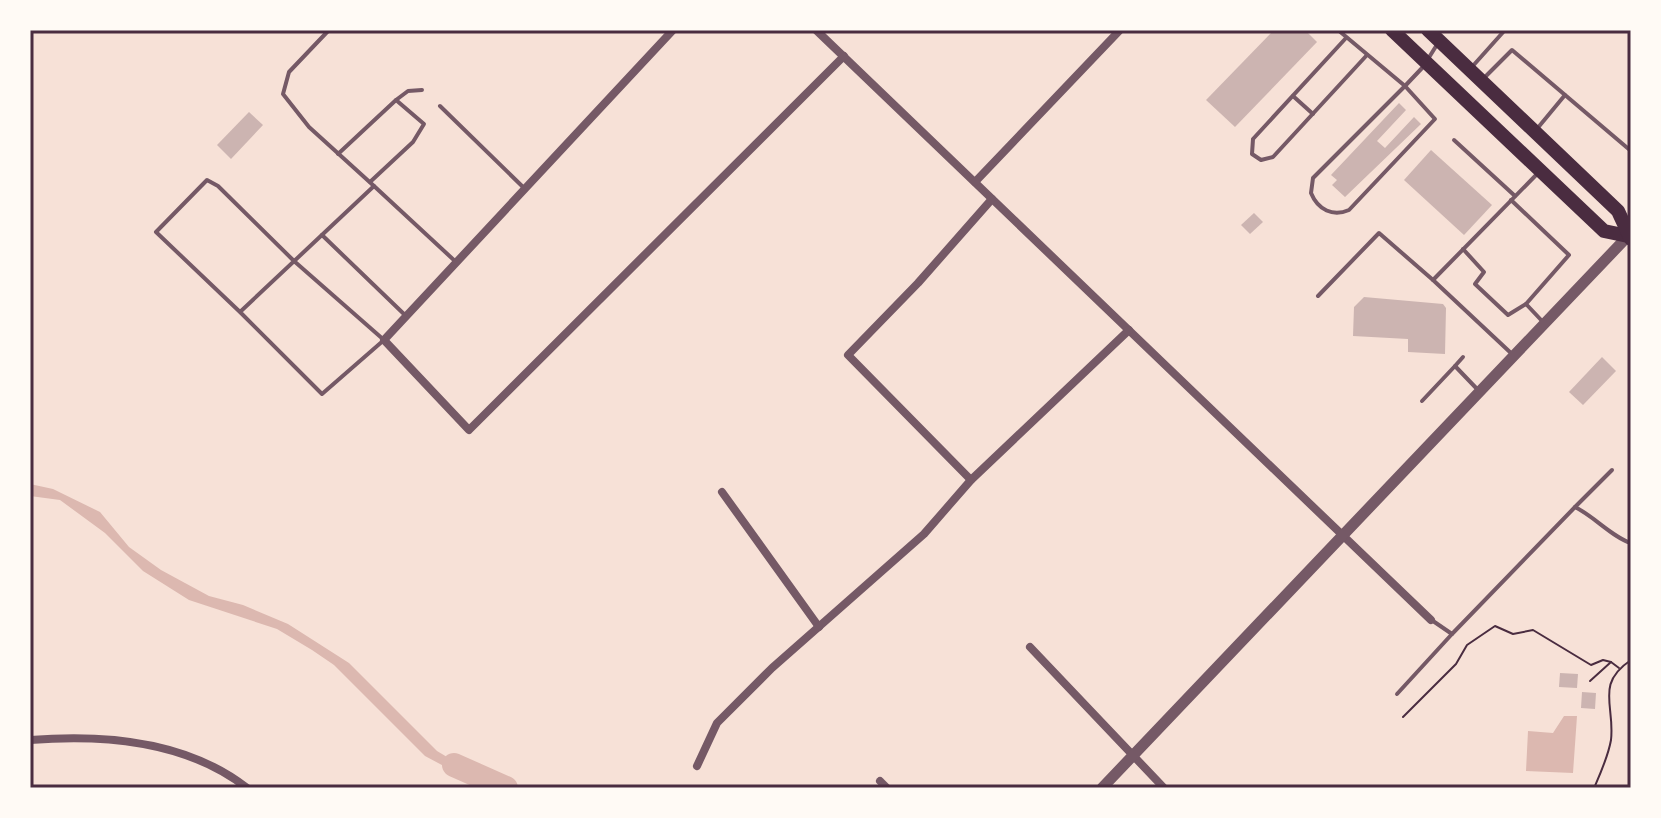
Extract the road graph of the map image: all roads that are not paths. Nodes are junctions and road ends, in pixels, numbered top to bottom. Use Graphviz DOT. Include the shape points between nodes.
graph roads {
  1 [pos="329,30"];
  2 [pos="673,30"];
  3 [pos="816,30"];
  4 [pos="1120,30"];
  5 [pos="1338,30"];
  6 [pos="1392,30"];
  7 [pos="1428,30"];
  8 [pos="1505,30"];
  9 [pos="1346,38"];
  10 [pos="1439,41"];
  11 [pos="1367,55"];
  12 [pos="844,56"];
  13 [pos="1426,63"];
  14 [pos="1469,70"];
  15 [pos="1481,81"];
  16 [pos="1405,86"];
  17 [pos="422,90"];
  18 [pos="1565,95"];
  19 [pos="1293,96"];
  20 [pos="396,100"];
  21 [pos="440,106"];
  22 [pos="1313,114"];
  23 [pos="1534,132"];
  24 [pos="1454,140"];
  25 [pos="1631,151"];
  26 [pos="338,154"];
  27 [pos="1541,171"];
  28 [pos="975,182"];
  29 [pos="372,184"];
  30 [pos="525,189"];
  31 [pos="1513,198"];
  32 [pos="992,199"];
  33 [pos="322,235"];
  34 [pos="1630,236"];
  35 [pos="1463,249"];
  36 [pos="294,261"];
  37 [pos="456,262"];
  38 [pos="1433,280"];
  39 [pos="1318,296"];
  40 [pos="1526,304"];
  41 [pos="240,312"];
  42 [pos="406,316"];
  43 [pos="1545,323"];
  44 [pos="1129,330"];
  45 [pos="384,340"];
  46 [pos="1514,356"];
  47 [pos="1463,357"];
  48 [pos="1455,366"];
  49 [pos="1479,392"];
  50 [pos="1422,401"];
  51 [pos="1612,470"];
  52 [pos="971,480"];
  53 [pos="722,492"];
  54 [pos="1575,507"];
  55 [pos="1343,535"];
  56 [pos="1631,543"];
  57 [pos="1431,620"];
  58 [pos="819,627"];
  59 [pos="1452,634"];
  60 [pos="1030,647"];
  61 [pos="1397,694"];
  62 [pos="30,740"];
  63 [pos="1133,755"];
  64 [pos="697,766"];
  65 [pos="247,788"];
  66 [pos="1102,788"];
  67 [pos="1164,788"];
  1 -- 26 [label="lane" via="289,72 283,94"];
  2 -- 30 [label="street"];
  3 -- 12 [label="street"];
  4 -- 28 [label="street"];
  5 -- 9 [label="lane"];
  6 -- 13 [label="main road"];
  7 -- 10 [label="main road"];
  8 -- 14 [label="lane"];
  9 -- 11 [label="lane"];
  9 -- 19 [label="lane"];
  10 -- 13 [label="lane"];
  10 -- 14 [label="main road"];
  11 -- 16 [label="lane"];
  11 -- 22 [label="lane"];
  12 -- 28 [label="street"];
  12 -- 45 [label="street" via="469,430"];
  13 -- 16 [label="lane"];
  13 -- 27 [label="main road"];
  14 -- 15 [label="main road"];
  15 -- 18 [label="lane" via="1512,50"];
  15 -- 23 [label="main road"];
  16 -- 16 [label="lane" via="1313,178 1311,193 1323,209 1349,210 1435,119"];
  17 -- 20 [label="lane" via="408,91"];
  18 -- 23 [label="lane"];
  18 -- 25 [label="lane"];
  19 -- 22 [label="lane"];
  19 -- 22 [label="lane" via="1253,139 1252,154 1261,160 1273,157"];
  20 -- 26 [label="lane"];
  20 -- 29 [label="lane" via="424,124"];
  21 -- 30 [label="lane"];
  23 -- 34 [label="main road" via="1618,211"];
  24 -- 31 [label="lane"];
  26 -- 29 [label="lane"];
  27 -- 31 [label="lane"];
  27 -- 34 [label="main road" via="1604,231"];
  28 -- 32 [label="street"];
  29 -- 33 [label="lane"];
  29 -- 37 [label="lane"];
  30 -- 37 [label="street"];
  31 -- 35 [label="lane"];
  31 -- 40 [label="lane" via="1569,255"];
  32 -- 44 [label="street"];
  32 -- 52 [label="street" via="848,355"];
  33 -- 36 [label="lane"];
  33 -- 42 [label="lane"];
  34 -- 43 [label="street"];
  35 -- 38 [label="lane"];
  35 -- 40 [label="lane" via="1484,272 1475,284 1508,315"];
  36 -- 41 [label="lane"];
  36 -- 41 [label="lane" via="207,180 156,232"];
  36 -- 45 [label="lane"];
  37 -- 42 [label="street"];
  38 -- 39 [label="lane" via="1379,233"];
  38 -- 46 [label="lane"];
  40 -- 43 [label="lane"];
  41 -- 45 [label="lane" via="322,394"];
  42 -- 45 [label="street"];
  43 -- 46 [label="street"];
  44 -- 52 [label="street"];
  44 -- 55 [label="street"];
  46 -- 49 [label="street"];
  47 -- 48 [label="lane"];
  48 -- 49 [label="lane"];
  48 -- 50 [label="lane"];
  49 -- 55 [label="street"];
  51 -- 54 [label="lane"];
  52 -- 58 [label="street" via="924,534"];
  53 -- 58 [label="street"];
  54 -- 56 [label="lane"];
  54 -- 59 [label="lane"];
  55 -- 57 [label="street"];
  55 -- 63 [label="street"];
  57 -- 59 [label="lane"];
  58 -- 64 [label="street" via="717,723"];
  59 -- 61 [label="lane"];
  60 -- 63 [label="street"];
  62 -- 65 [label="street" via="76,736 158,746 225,771"];
  63 -- 66 [label="street"];
  63 -- 67 [label="street"];
}
